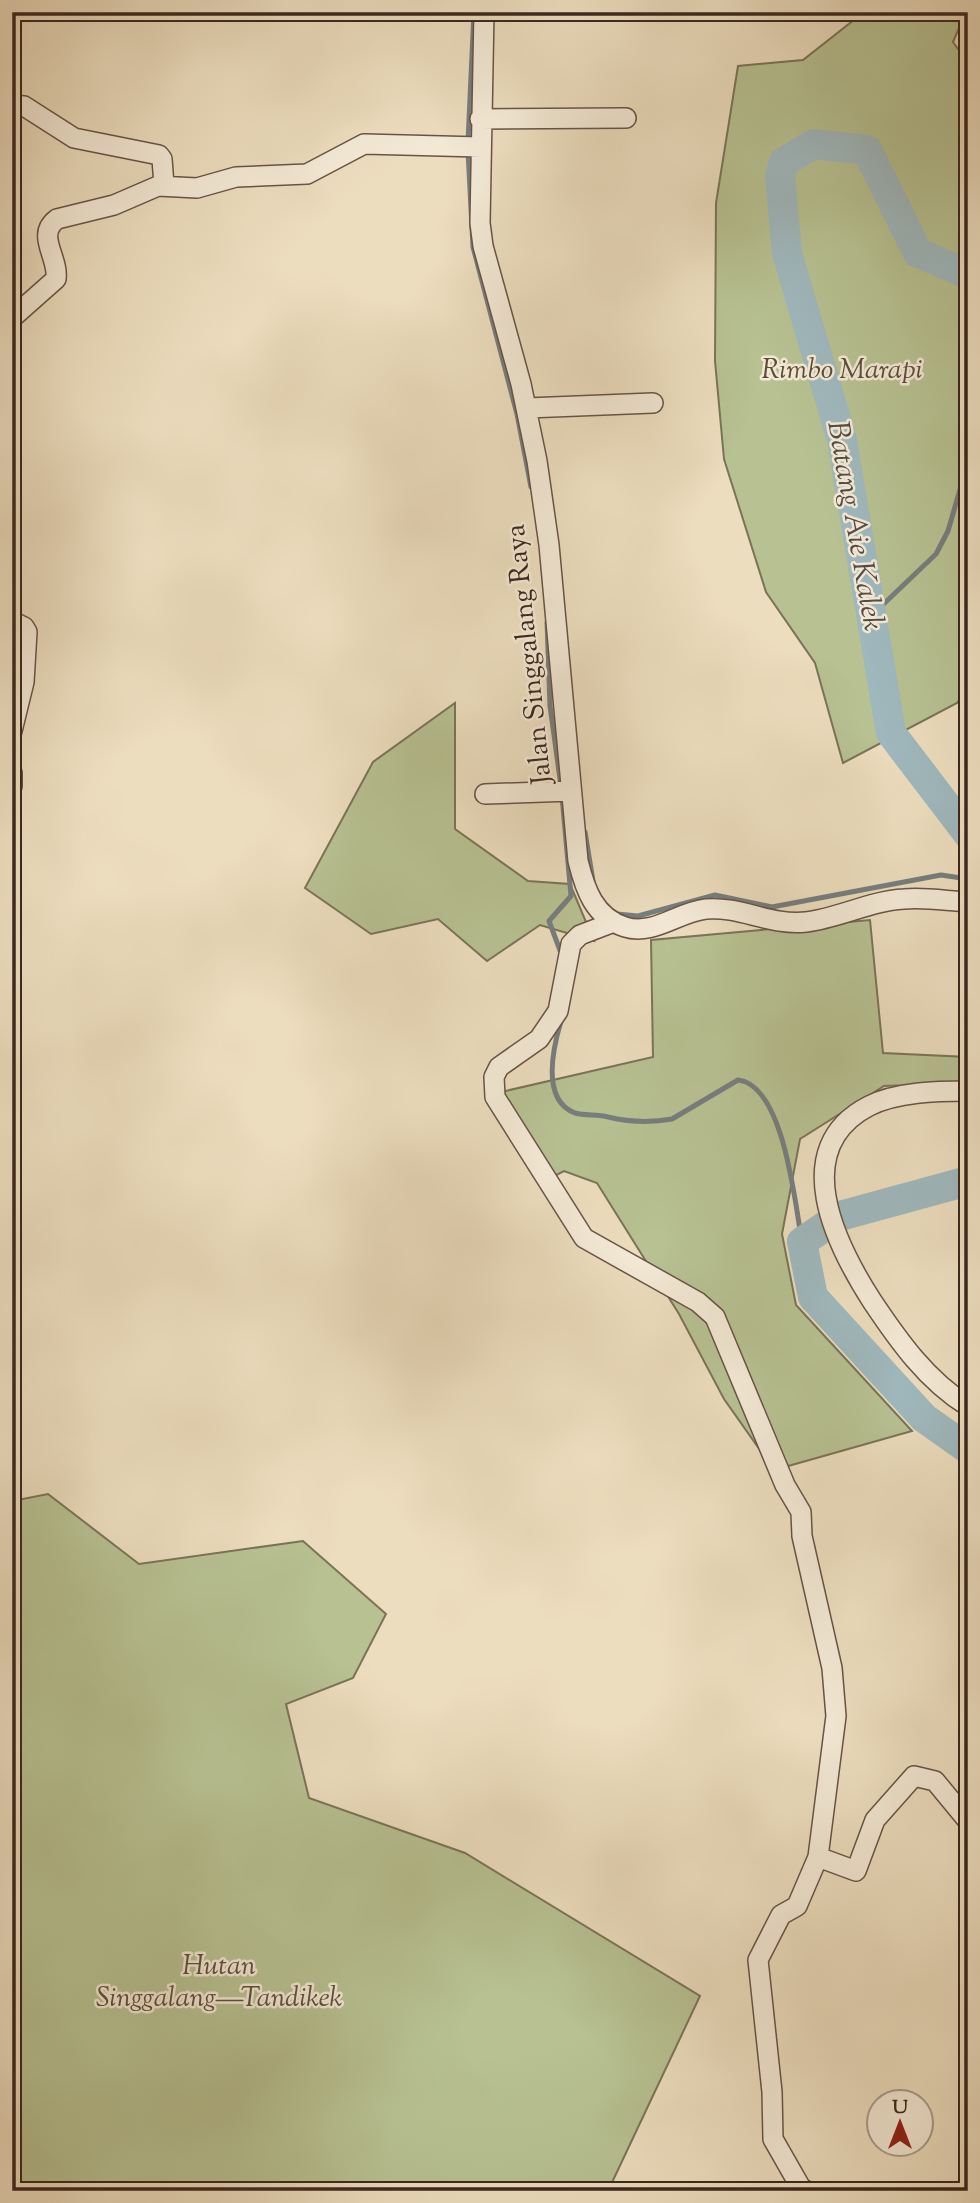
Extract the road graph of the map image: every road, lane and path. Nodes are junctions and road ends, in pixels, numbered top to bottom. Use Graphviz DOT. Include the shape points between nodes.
graph roads {
  1 [pos="484,12"];
  2 [pos="12,105"];
  3 [pos="480,118"];
  4 [pos="626,118"];
  5 [pos="480,147"];
  6 [pos="164,185"];
  7 [pos="12,318"];
  8 [pos="653,402"];
  9 [pos="527,408"];
  10 [pos="12,621"];
  11 [pos="12,731"];
  12 [pos="12,773"];
  13 [pos="12,786"];
  14 [pos="571,791"];
  15 [pos="485,794"];
  16 [pos="968,902"];
  17 [pos="614,922"];
  18 [pos="968,1091"];
  19 [pos="968,1406"];
  20 [pos="968,1821"];
  21 [pos="818,1857"];
  22 [pos="807,2191"];
  1 -- 3 [label="street, Jalan Singgalang Raya"];
  2 -- 6 [label="street" via="24,106 74,138 159,155"];
  3 -- 4 [label="street"];
  3 -- 5 [label="street, Jalan Singgalang Raya"];
  5 -- 6 [label="street" via="364,144 299,176 236,177 197,188"];
  5 -- 9 [label="street, Jalan Singgalang Raya" via="483,246"];
  6 -- 7 [label="street" via="51,223 46,236 56,278"];
  8 -- 9 [label="street"];
  9 -- 14 [label="street, Jalan Singgalang Raya" via="549,545"];
  10 -- 11 [label="street" via="27,632 24,682"];
  12 -- 13 [label="street"];
  14 -- 15 [label="street"];
  14 -- 17 [label="street, Jalan Singgalang Raya" via="583,883 600,911"];
  16 -- 17 [label="street" via="904,898 806,922 765,920 729,909 680,915 640,929"];
  17 -- 21 [label="street" via="580,935 571,944 558,1011 538,1039 499,1067 494,1077 495,1097 584,1238 698,1302 715,1317 785,1485 801,1512 802,1536 832,1668 836,1716"];
  18 -- 19 [label="street" via="939,1091 868,1106 844,1125 829,1146 824,1169 824,1191 836,1236 856,1276 905,1348"];
  20 -- 21 [label="street" via="935,1781 914,1776 874,1820 856,1871"];
  21 -- 22 [label="street" via="796,1906 781,1915 758,1959 773,2139"];
}
